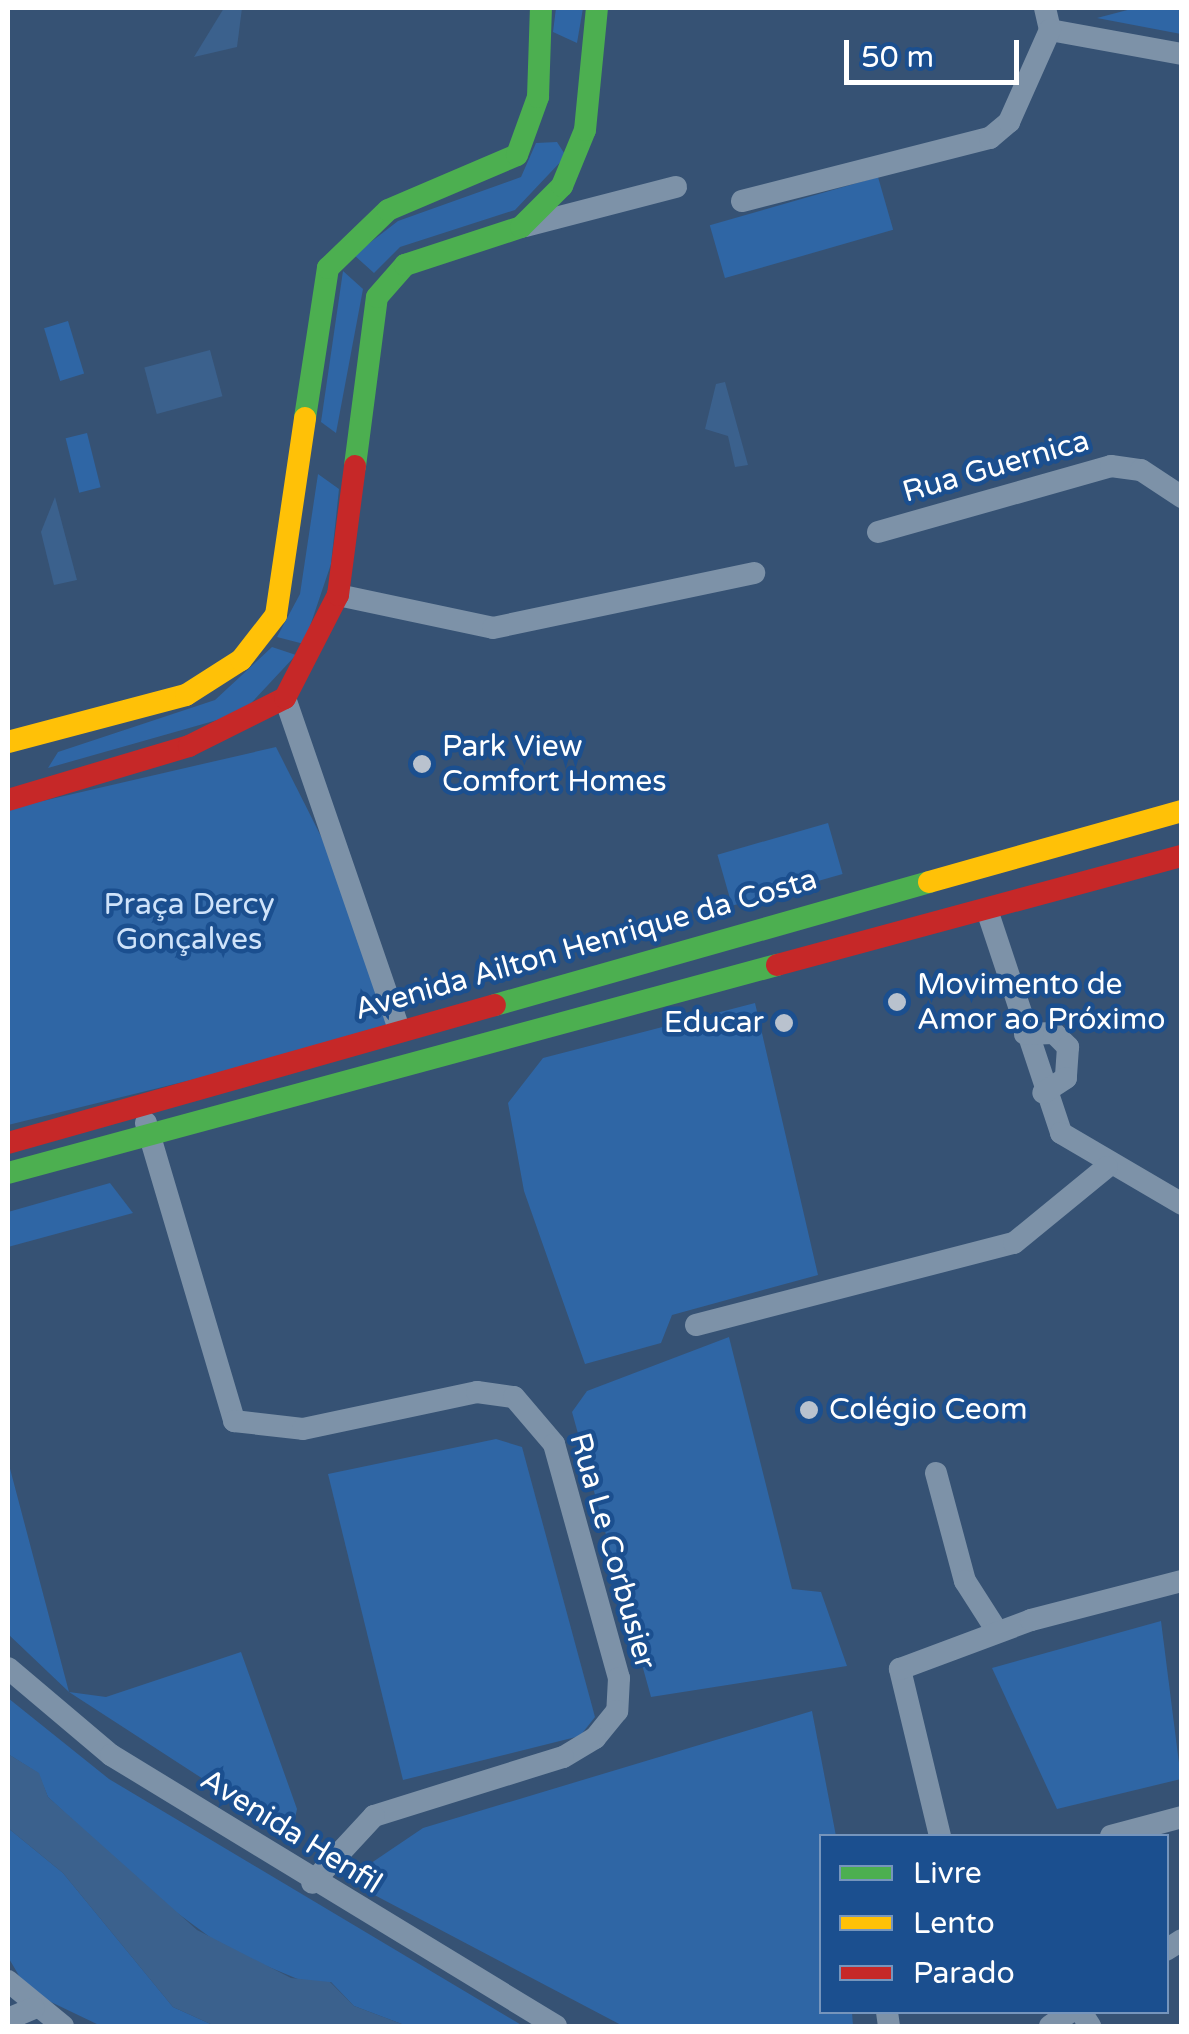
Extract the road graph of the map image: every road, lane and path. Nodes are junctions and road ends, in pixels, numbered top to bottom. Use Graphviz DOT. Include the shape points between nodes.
graph roads {
  1 [pos="541,8"];
  2 [pos="598,8"];
  3 [pos="1047,18"];
  4 [pos="1182,54"];
  5 [pos="591,78"];
  6 [pos="538,97"];
  7 [pos="676,187"];
  8 [pos="742,201"];
  9 [pos="521,227"];
  10 [pos="328,456"];
  11 [pos="1182,497"];
  12 [pos="878,532"];
  13 [pos="754,572"];
  14 [pos="338,595"];
  15 [pos="285,698"];
  16 [pos="23,761"];
  17 [pos="8,800"];
  18 [pos="1182,810"];
  19 [pos="1182,856"];
  20 [pos="987,910"];
  21 [pos="638,963"];
  22 [pos="652,1002"];
  23 [pos="399,1030"];
  24 [pos="1024,1034"];
  25 [pos="1043,1093"];
  26 [pos="140,1106"];
  27 [pos="69,1124"];
  28 [pos="150,1138"];
  29 [pos="8,1143"];
  30 [pos="78,1154"];
  31 [pos="1107,1167"];
  32 [pos="8,1173"];
  33 [pos="1182,1204"];
  34 [pos="696,1325"];
  35 [pos="936,1473"];
  36 [pos="1182,1581"];
  37 [pos="997,1631"];
  38 [pos="8,1668"];
  39 [pos="1182,1817"];
  40 [pos="940,1834"];
  41 [pos="1118,1834"];
  42 [pos="312,1883"];
  43 [pos="8,1980"];
  44 [pos="34,2008"];
  45 [pos="8,2019"];
  46 [pos="64,2026"];
  47 [pos="556,2026"];
  1 -- 6 [label="street"];
  2 -- 5 [label="street"];
  3 -- 4 [label="street"];
  3 -- 8 [label="street" via="1010,122 990,138"];
  5 -- 6 [label="street" via="564,113"];
  5 -- 9 [label="street" via="576,158"];
  6 -- 10 [label="street" via="516,155 388,210 338,250 320,289"];
  7 -- 9 [label="street"];
  9 -- 10 [label="street" via="390,277 377,297"];
  10 -- 14 [label="street"];
  10 -- 16 [label="street" via="276,616 241,660 172,700"];
  11 -- 12 [label="street, Rua Guernica" via="1142,470 1111,466"];
  13 -- 14 [label="street" via="494,628"];
  14 -- 15 [label="street"];
  15 -- 16 [label="street" via="239,728"];
  15 -- 23 [label="street"];
  16 -- 17 [label="street"];
  18 -- 21 [label="street, Avenida Ailton Henrique da Costa"];
  19 -- 20 [label="street"];
  20 -- 22 [label="street"];
  20 -- 24 [label="street"];
  21 -- 22 [label="street"];
  21 -- 23 [label="street, Avenida Ailton Henrique da Costa"];
  22 -- 28 [label="street"];
  23 -- 26 [label="street, Avenida Ailton Henrique da Costa"];
  24 -- 25 [label="street"];
  24 -- 25 [label="street" via="1054,1033 1068,1047 1066,1078"];
  25 -- 31 [label="street" via="1061,1133"];
  26 -- 27 [label="street, Avenida Ailton Henrique da Costa"];
  26 -- 28 [label="street"];
  27 -- 29 [label="street, Avenida Ailton Henrique da Costa"];
  27 -- 30 [label="street"];
  28 -- 30 [label="street"];
  28 -- 42 [label="street, Rua Le Corbusier" via="234,1421 302,1429 477,1392 532,1410 554,1444 619,1678 617,1711 564,1757 374,1816"];
  30 -- 32 [label="street"];
  31 -- 33 [label="street"];
  31 -- 34 [label="street" via="1014,1243"];
  35 -- 37 [label="street" via="965,1580"];
  36 -- 37 [label="street"];
  37 -- 40 [label="street" via="900,1669"];
  38 -- 42 [label="street, Avenida Henfil" via="112,1755"];
  39 -- 41 [label="street"];
  42 -- 47 [label="street, Avenida Henfil"];
  43 -- 44 [label="street"];
  44 -- 45 [label="street"];
  44 -- 46 [label="street"];
}
